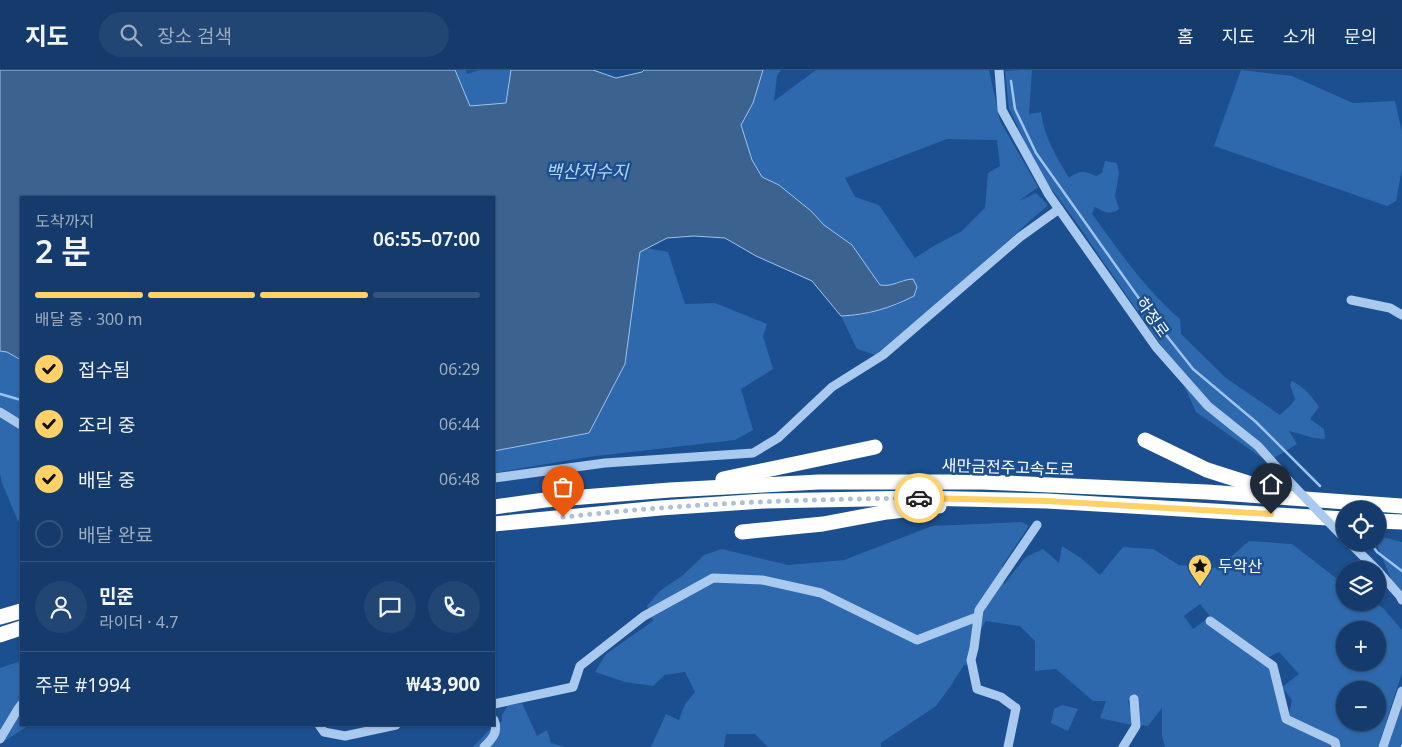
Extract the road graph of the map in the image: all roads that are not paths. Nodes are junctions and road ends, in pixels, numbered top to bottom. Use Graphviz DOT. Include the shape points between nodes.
graph roads {
  1 [pos="999,70"];
  2 [pos="1059,209"];
  3 [pos="1351,300"];
  4 [pos="1402,315"];
  5 [pos="0,412"];
  6 [pos="20,425"];
  7 [pos="1145,440"];
  8 [pos="875,447"];
  9 [pos="495,478"];
  10 [pos="670,490"];
  11 [pos="1298,499"];
  12 [pos="1025,500"];
  13 [pos="1402,506"];
  14 [pos="495,507"];
  15 [pos="1336,518"];
  16 [pos="1386,521"];
  17 [pos="1402,522"];
  18 [pos="495,524"];
  19 [pos="1037,525"];
  20 [pos="1336,529"];
  21 [pos="742,532"];
  22 [pos="1358,551"];
  23 [pos="1368,561"];
  24 [pos="1386,580"];
  25 [pos="1402,600"];
  26 [pos="20,611"];
  27 [pos="0,617"];
  28 [pos="977,617"];
  29 [pos="1210,621"];
  30 [pos="20,628"];
  31 [pos="0,635"];
  32 [pos="1402,691"];
  33 [pos="1134,699"];
  34 [pos="495,704"];
  35 [pos="20,706"];
  36 [pos="495,722"];
  37 [pos="320,726"];
  38 [pos="391,726"];
  39 [pos="0,739"];
  40 [pos="484,747"];
  41 [pos="1008,747"];
  42 [pos="1123,747"];
  43 [pos="1336,747"];
  44 [pos="1383,747"];
  1 -- 2 [label="street, 하정로" via="1002,110"];
  2 -- 9 [label="street" via="1020,237 883,355 832,388 778,438 753,453 606,463"];
  2 -- 20 [label="street, 하정로, bridge" via="1156,347 1208,406 1258,446"];
  3 -- 4 [label="street" via="1390,308"];
  5 -- 6 [label="street"];
  7 -- 11 [label="highway" via="1207,470"];
  8 -- 10 [label="highway"];
  10 -- 11 [label="highway, 새만금전주고속도로" via="819,482 982,482"];
  10 -- 14 [label="highway, 새만금전주고속도로"];
  11 -- 13 [label="highway, 새만금전주고속도로"];
  12 -- 15 [label="highway, 새만금전주고속도로"];
  12 -- 18 [label="highway, 새만금전주고속도로" via="851,498 660,508"];
  12 -- 21 [label="highway" via="927,507 823,524"];
  16 -- 17 [label="highway"];
  19 -- 28 [label="street"];
  22 -- 23 [label="street"];
  24 -- 25 [label="street"];
  26 -- 27 [label="highway"];
  28 -- 34 [label="street" via="917,640 821,593 762,580 714,578 644,616 580,666 573,687"];
  28 -- 41 [label="street" via="971,660 977,688 1001,697 1016,708"];
  29 -- 43 [label="street" via="1273,666 1286,718 1335,742"];
  30 -- 31 [label="highway"];
  32 -- 44 [label="street"];
  33 -- 42 [label="street" via="1136,726"];
  35 -- 39 [label="street"];
  36 -- 40 [label="street" via="493,738"];
  37 -- 38 [label="street" via="324,732 345,736"];
}
